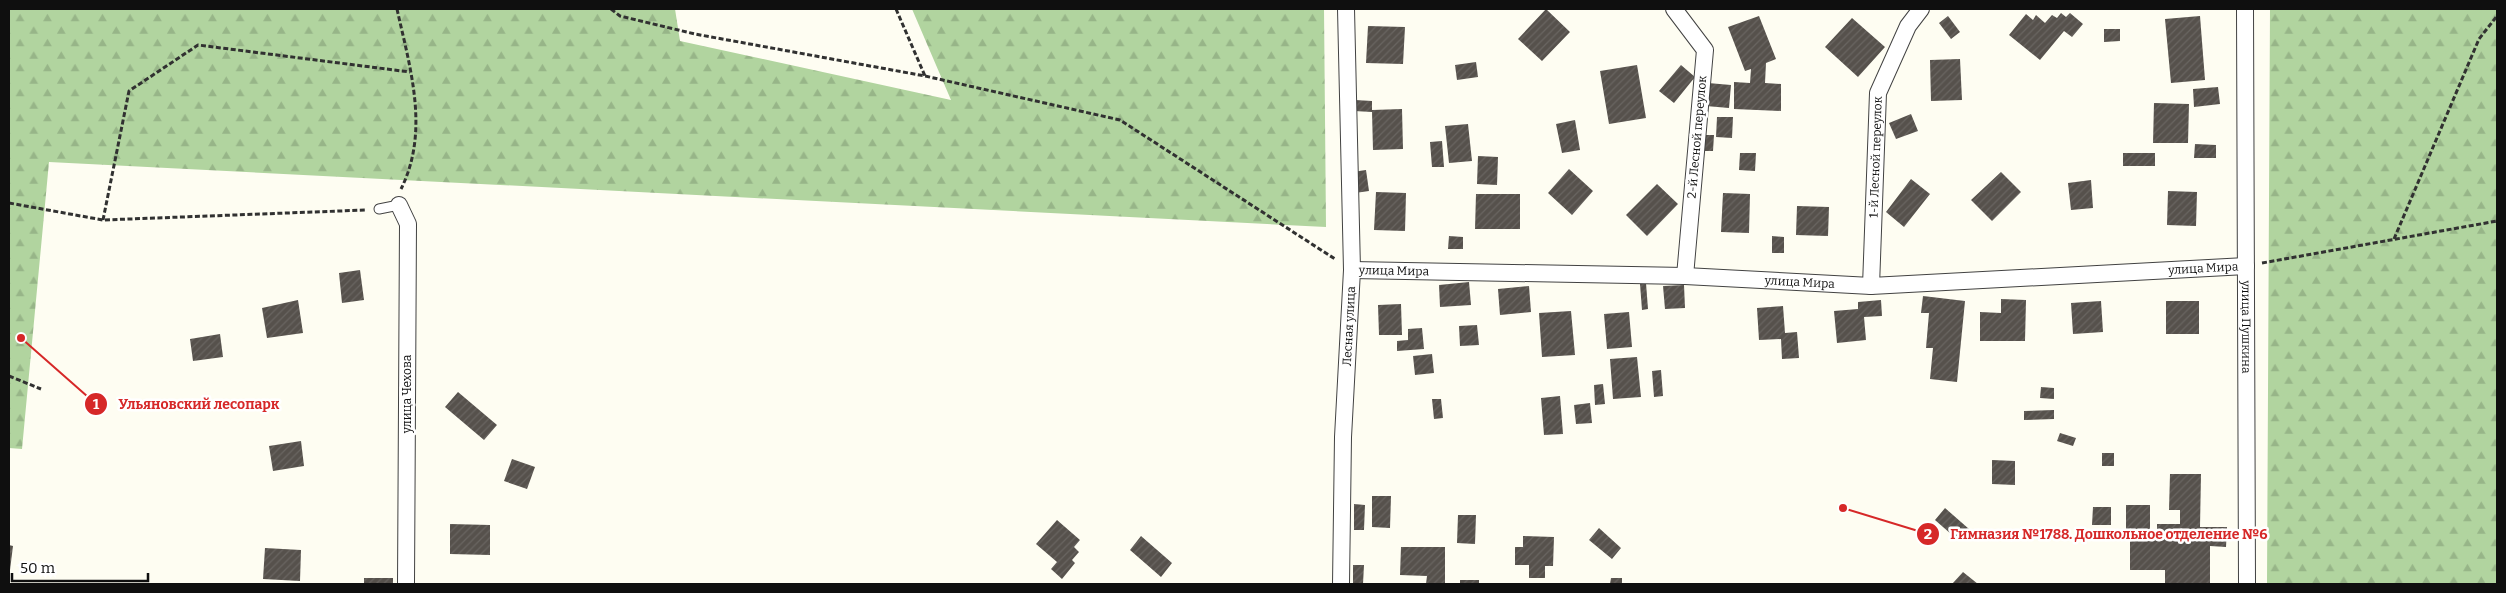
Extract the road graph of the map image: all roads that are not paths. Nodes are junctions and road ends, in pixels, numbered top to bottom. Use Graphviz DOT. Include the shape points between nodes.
graph roads {
  1 [pos="1346,9"];
  2 [pos="1674,9"];
  3 [pos="1921,9"];
  4 [pos="2244,9"];
  5 [pos="400,205"];
  6 [pos="379,209"];
  7 [pos="2246,266"];
  8 [pos="1352,270"];
  9 [pos="1685,276"];
  10 [pos="1871,286"];
  11 [pos="406,584"];
  12 [pos="1341,584"];
  13 [pos="2246,584"];
  1 -- 8 [label="street, Лесная улица"];
  2 -- 9 [label="street, 2-й Лесной переулок" via="1705,50"];
  3 -- 10 [label="street, 1-й Лесной переулок" via="1908,26 1878,93"];
  4 -- 7 [label="street, улица Пушкина"];
  5 -- 6 [label="lane"];
  5 -- 11 [label="street, улица Чехова" via="408,224"];
  7 -- 10 [label="street, улица Мира"];
  7 -- 13 [label="street, улица Пушкина"];
  8 -- 9 [label="street, улица Мира"];
  8 -- 12 [label="street, Лесная улица" via="1343,437"];
  9 -- 10 [label="street, улица Мира"];
}
